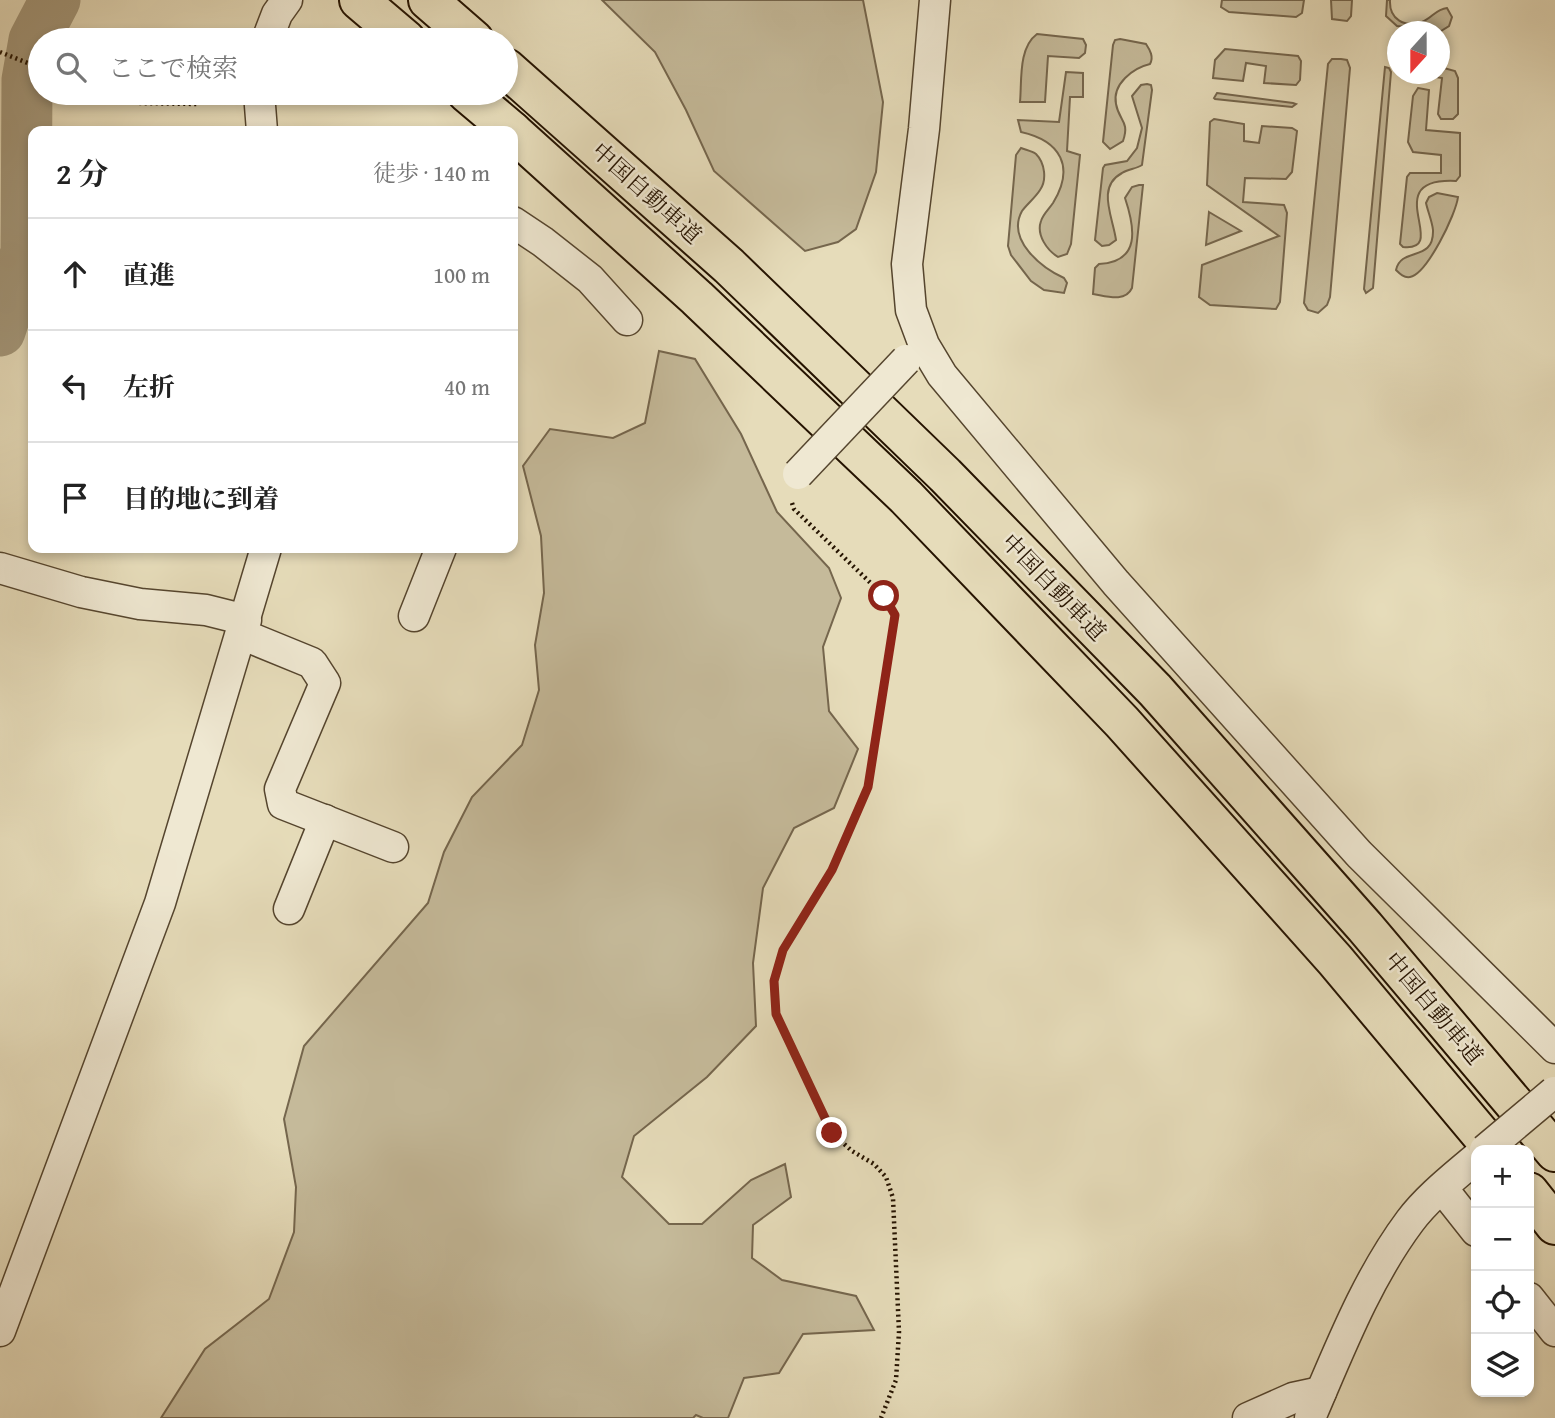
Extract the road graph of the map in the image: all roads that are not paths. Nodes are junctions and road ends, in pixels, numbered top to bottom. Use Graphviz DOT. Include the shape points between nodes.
graph roads {
  1 [pos="287,0"];
  2 [pos="359,0"];
  3 [pos="428,0"];
  4 [pos="935,0"];
  5 [pos="272,28"];
  6 [pos="392,28"];
  7 [pos="460,28"];
  8 [pos="518,79"];
  9 [pos="260,105"];
  10 [pos="482,105"];
  11 [pos="262,126"];
  12 [pos="507,126"];
  13 [pos="518,136"];
  14 [pos="518,225"];
  15 [pos="627,320"];
  16 [pos="915,352"];
  17 [pos="798,474"];
  18 [pos="265,553"];
  19 [pos="439,553"];
  20 [pos="0,568"];
  21 [pos="414,616"];
  22 [pos="244,627"];
  23 [pos="324,820"];
  24 [pos="393,847"];
  25 [pos="289,909"];
  26 [pos="1555,1048"];
  27 [pos="1555,1092"];
  28 [pos="1490,1145"];
  29 [pos="1491,1145"];
  30 [pos="1555,1152"];
  31 [pos="1471,1162"];
  32 [pos="1447,1183"];
  33 [pos="1534,1198"];
  34 [pos="1471,1223"];
  35 [pos="1555,1225"];
  36 [pos="1534,1304"];
  37 [pos="0,1331"];
  38 [pos="1555,1331"];
  39 [pos="1316,1405"];
  40 [pos="1248,1418"];
  1 -- 5 [label="street"];
  2 -- 6 [label="highway"];
  3 -- 7 [label="highway"];
  4 -- 16 [label="street" via="907,264"];
  8 -- 30 [label="highway, 中国自動車道" via="729,266 945,475 1155,690 1365,927"];
  9 -- 11 [label="street"];
  10 -- 12 [label="highway, 中国自動車道"];
  13 -- 28 [label="highway, 中国自動車道" via="934,526 1122,722 1335,960"];
  14 -- 15 [label="street" via="590,279"];
  16 -- 17 [label="street, bridge"];
  16 -- 26 [label="street" via="943,375 1116,583 1359,854"];
  18 -- 22 [label="street"];
  19 -- 21 [label="street"];
  20 -- 22 [label="street" via="140,604 206,610"];
  22 -- 23 [label="street" via="312,663 325,683 281,789 283,804"];
  22 -- 37 [label="street" via="160,903"];
  23 -- 24 [label="street"];
  23 -- 25 [label="street"];
  27 -- 29 [label="street, bridge"];
  31 -- 32 [label="street"];
  32 -- 34 [label="street"];
  32 -- 39 [label="street" via="1411,1220 1376,1273"];
  33 -- 35 [label="highway"];
  36 -- 38 [label="street"];
  39 -- 40 [label="street" via="1293,1398"];
}
